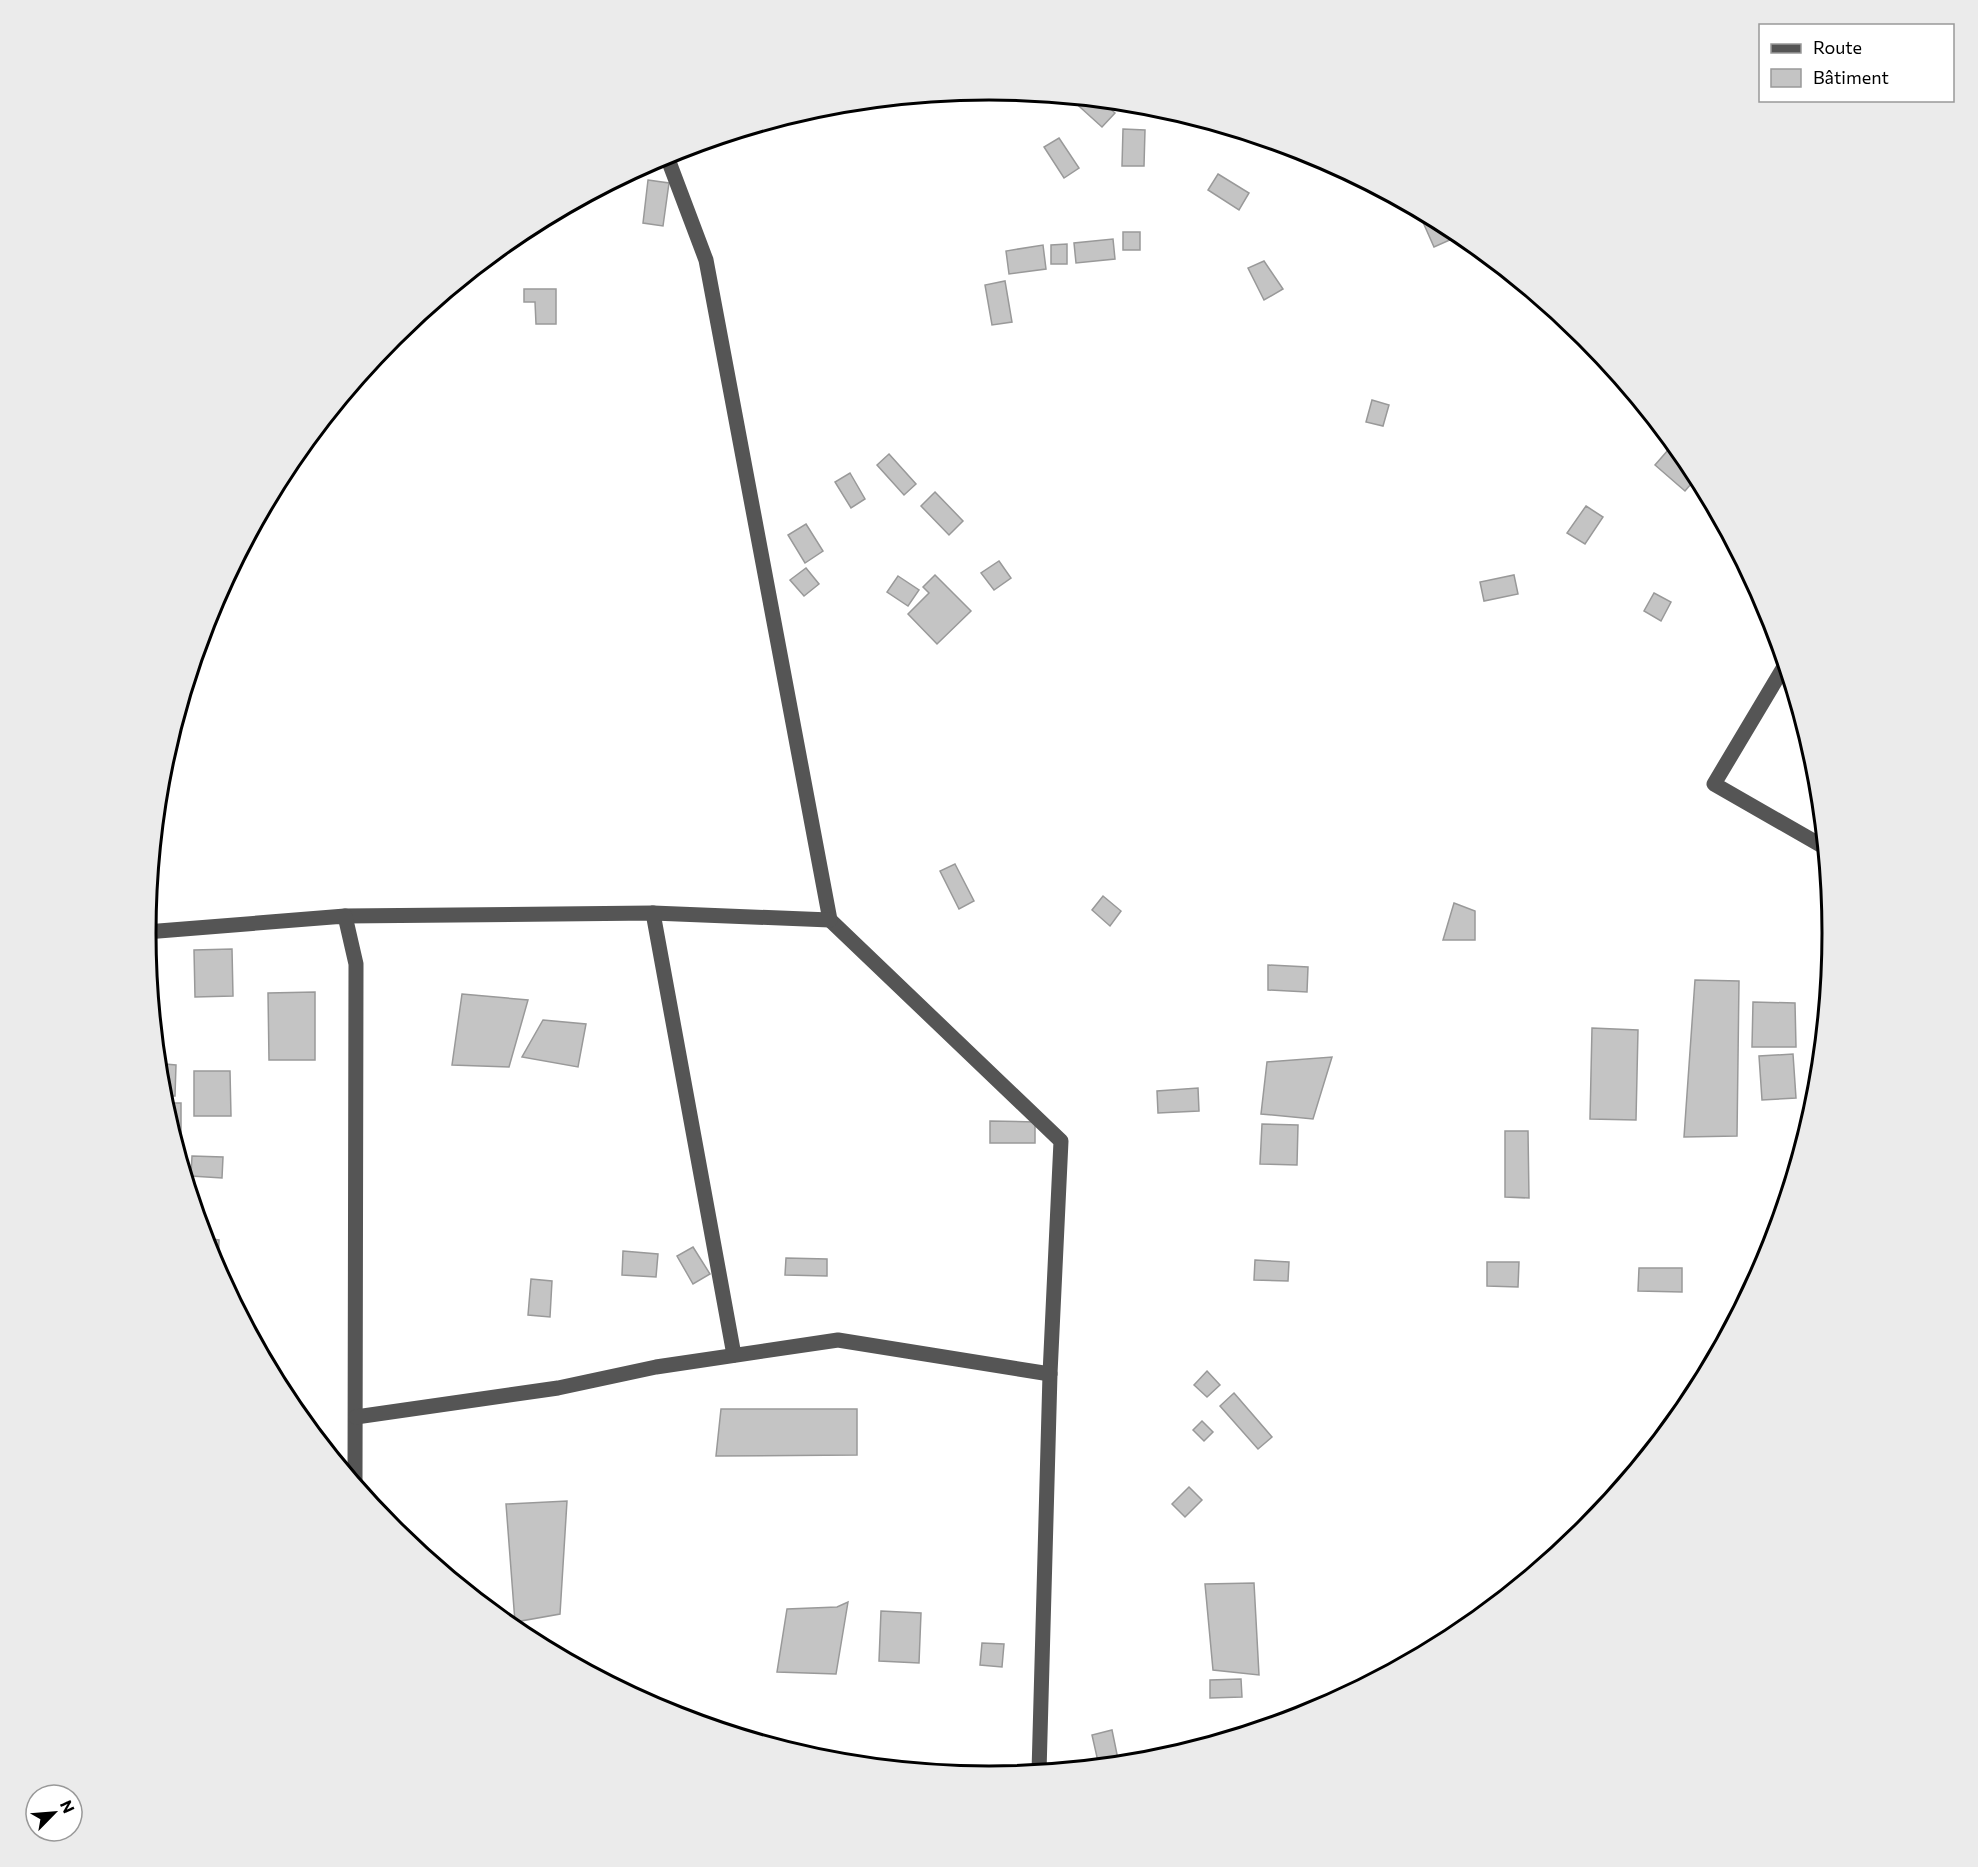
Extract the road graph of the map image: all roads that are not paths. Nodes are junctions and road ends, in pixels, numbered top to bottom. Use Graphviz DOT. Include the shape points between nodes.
graph roads {
  1 [pos="670,164"];
  2 [pos="1780,673"];
  3 [pos="1817,843"];
  4 [pos="653,913"];
  5 [pos="345,916"];
  6 [pos="830,920"];
  7 [pos="156,931"];
  8 [pos="734,1355"];
  9 [pos="1050,1374"];
  10 [pos="356,1417"];
  11 [pos="356,1475"];
  12 [pos="1039,1765"];
  1 -- 6 [label="street" via="706,260"];
  2 -- 3 [label="street" via="1714,784"];
  4 -- 5 [label="street"];
  4 -- 6 [label="street"];
  4 -- 8 [label="street"];
  5 -- 7 [label="street"];
  5 -- 10 [label="street" via="356,964"];
  6 -- 9 [label="street" via="1061,1141"];
  8 -- 9 [label="street" via="838,1340"];
  8 -- 10 [label="street" via="558,1388"];
  9 -- 12 [label="street"];
  10 -- 11 [label="street"];
}
